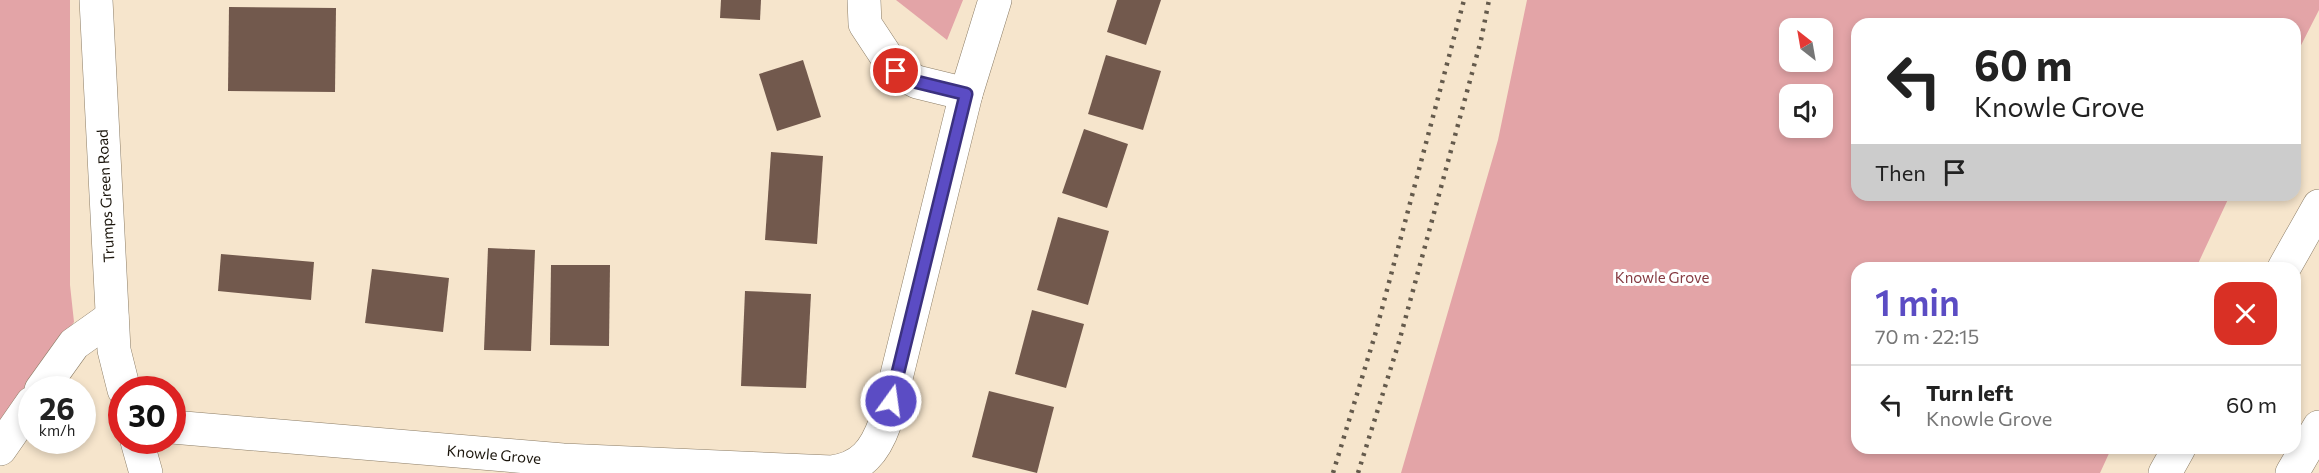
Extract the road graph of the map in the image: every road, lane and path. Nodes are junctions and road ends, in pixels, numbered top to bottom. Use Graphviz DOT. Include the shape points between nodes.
graph roads {
  1 [pos="96,0"];
  2 [pos="864,0"];
  3 [pos="995,0"];
  4 [pos="966,94"];
  5 [pos="2319,206"];
  6 [pos="2287,262"];
  7 [pos="112,317"];
  8 [pos="51,376"];
  9 [pos="120,376"];
  10 [pos="18,423"];
  11 [pos="2319,427"];
  12 [pos="186,428"];
  13 [pos="0,449"];
  14 [pos="141,454"];
  15 [pos="2176,454"];
  16 [pos="146,473"];
  17 [pos="2165,473"];
  18 [pos="2292,473"];
  1 -- 7 [label="main road, Trumps Green Road"];
  2 -- 4 [label="main road" via="865,24 896,71 917,82"];
  3 -- 4 [label="main road, Knowle Grove"];
  4 -- 12 [label="main road, Knowle Grove" via="885,423 878,444 847,470 563,460"];
  5 -- 6 [label="main road"];
  7 -- 8 [label="main road" via="74,344"];
  7 -- 9 [label="main road, Trumps Green Road"];
  10 -- 13 [label="main road"];
  11 -- 18 [label="main road"];
  14 -- 16 [label="main road"];
  15 -- 17 [label="main road"];
}
